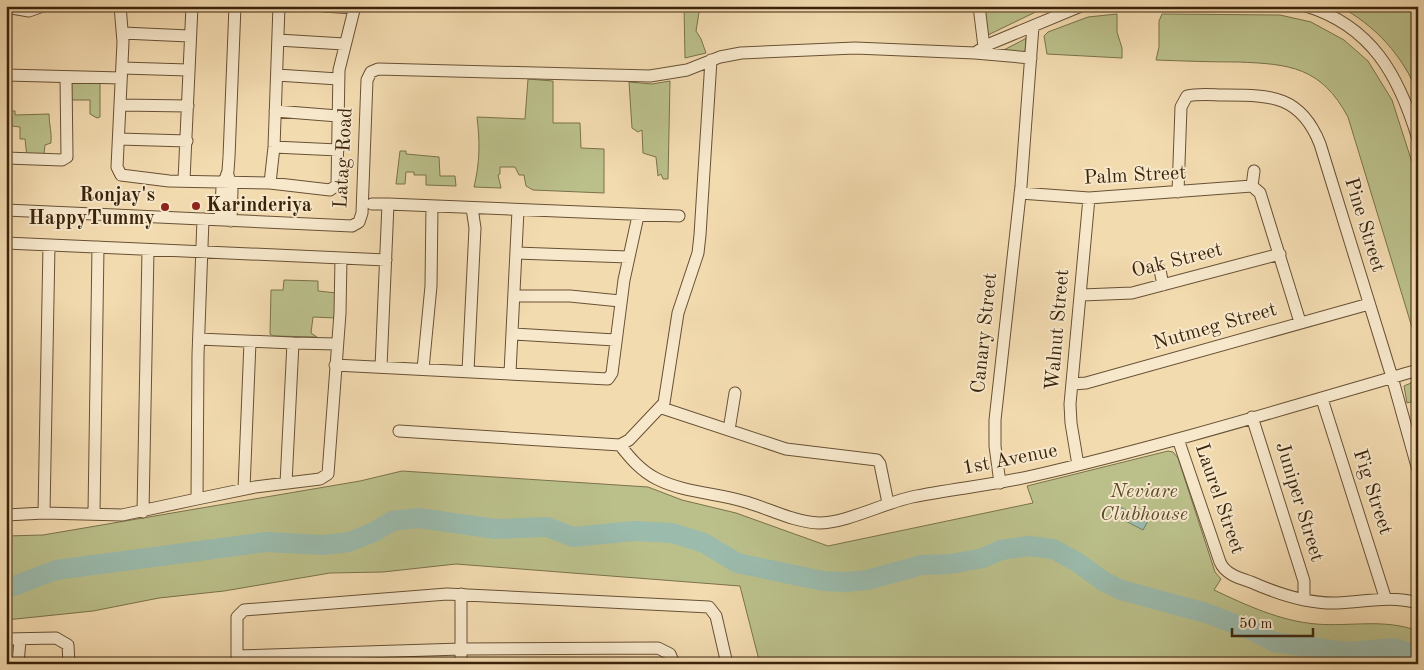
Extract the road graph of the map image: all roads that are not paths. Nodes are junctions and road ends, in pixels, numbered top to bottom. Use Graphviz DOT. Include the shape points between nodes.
graph roads {
  1 [pos="43,6"];
  2 [pos="120,6"];
  3 [pos="192,6"];
  4 [pos="235,6"];
  5 [pos="279,6"];
  6 [pos="323,6"];
  7 [pos="980,6"];
  8 [pos="1081,6"];
  9 [pos="1306,6"];
  10 [pos="354,7"];
  11 [pos="6,8"];
  12 [pos="1033,26"];
  13 [pos="123,33"];
  14 [pos="189,36"];
  15 [pos="278,40"];
  16 [pos="344,44"];
  17 [pos="979,50"];
  18 [pos="1031,58"];
  19 [pos="711,60"];
  20 [pos="188,70"];
  21 [pos="121,73"];
  22 [pos="6,75"];
  23 [pos="277,75"];
  24 [pos="66,77"];
  25 [pos="338,79"];
  26 [pos="120,105"];
  27 [pos="188,106"];
  28 [pos="276,111"];
  29 [pos="338,116"];
  30 [pos="119,138"];
  31 [pos="1418,139"];
  32 [pos="186,141"];
  33 [pos="274,147"];
  34 [pos="338,150"];
  35 [pos="6,158"];
  36 [pos="1254,171"];
  37 [pos="227,178"];
  38 [pos="184,180"];
  39 [pos="270,183"];
  40 [pos="1252,186"];
  41 [pos="1020,190"];
  42 [pos="1178,192"];
  43 [pos="1089,198"];
  44 [pos="372,204"];
  45 [pos="388,204"];
  46 [pos="432,206"];
  47 [pos="472,208"];
  48 [pos="6,210"];
  49 [pos="518,210"];
  50 [pos="638,216"];
  51 [pos="679,216"];
  52 [pos="203,219"];
  53 [pos="226,221"];
  54 [pos="6,243"];
  55 [pos="49,245"];
  56 [pos="98,247"];
  57 [pos="148,250"];
  58 [pos="200,251"];
  59 [pos="516,253"];
  60 [pos="1280,254"];
  61 [pos="628,257"];
  62 [pos="341,258"];
  63 [pos="386,260"];
  64 [pos="1160,270"];
  65 [pos="1163,285"];
  66 [pos="1082,295"];
  67 [pos="515,296"];
  68 [pos="620,301"];
  69 [pos="1368,304"];
  70 [pos="1300,322"];
  71 [pos="514,334"];
  72 [pos="199,339"];
  73 [pos="615,340"];
  74 [pos="250,342"];
  75 [pos="293,343"];
  76 [pos="336,344"];
  77 [pos="335,365"];
  78 [pos="381,367"];
  79 [pos="424,369"];
  80 [pos="1418,370"];
  81 [pos="468,371"];
  82 [pos="510,373"];
  83 [pos="1392,377"];
  84 [pos="1072,384"];
  85 [pos="735,393"];
  86 [pos="1322,399"];
  87 [pos="662,408"];
  88 [pos="1252,417"];
  89 [pos="728,430"];
  90 [pos="399,431"];
  91 [pos="1178,439"];
  92 [pos="620,445"];
  93 [pos="1078,465"];
  94 [pos="1418,470"];
  95 [pos="286,483"];
  96 [pos="1000,483"];
  97 [pos="244,489"];
  98 [pos="197,499"];
  99 [pos="888,503"];
  100 [pos="143,512"];
  101 [pos="44,514"];
  102 [pos="94,514"];
  103 [pos="6,516"];
  104 [pos="461,594"];
  105 [pos="1385,598"];
  106 [pos="1304,600"];
  107 [pos="1418,603"];
  108 [pos="6,639"];
  109 [pos="20,640"];
  110 [pos="462,649"];
  111 [pos="237,660"];
  112 [pos="18,664"];
  113 [pos="70,664"];
  114 [pos="461,664"];
  115 [pos="674,664"];
  116 [pos="727,664"];
  1 -- 11 [label="street" via="29,11"];
  2 -- 13 [label="street"];
  3 -- 14 [label="street"];
  4 -- 37 [label="street"];
  5 -- 15 [label="street"];
  6 -- 10 [label="street"];
  7 -- 17 [label="street"];
  8 -- 12 [label="street"];
  9 -- 31 [label="street" via="1337,19 1374,48 1401,90"];
  10 -- 16 [label="street"];
  12 -- 17 [label="street"];
  12 -- 18 [label="street, Canary Street"];
  13 -- 14 [label="street"];
  13 -- 21 [label="street"];
  14 -- 20 [label="street"];
  15 -- 16 [label="street"];
  15 -- 23 [label="street"];
  16 -- 25 [label="street"];
  17 -- 18 [label="street"];
  17 -- 19 [label="street" via="855,48 741,53"];
  18 -- 41 [label="street, Canary Street"];
  19 -- 53 [label="street, Latag Road" via="687,70 650,76 385,69 371,72 366,80 362,213 359,222 352,226"];
  19 -- 87 [label="street" via="699,244 678,313"];
  20 -- 21 [label="street"];
  20 -- 27 [label="street"];
  21 -- 24 [label="street"];
  21 -- 26 [label="street"];
  22 -- 24 [label="street"];
  23 -- 25 [label="street"];
  23 -- 28 [label="street"];
  24 -- 35 [label="street" via="67,157 62,160"];
  25 -- 29 [label="street"];
  26 -- 27 [label="street"];
  26 -- 30 [label="street"];
  27 -- 32 [label="street"];
  28 -- 29 [label="street"];
  28 -- 33 [label="street"];
  29 -- 34 [label="street"];
  30 -- 32 [label="street"];
  30 -- 38 [label="street" via="117,167 121,175"];
  32 -- 38 [label="street"];
  33 -- 34 [label="street"];
  33 -- 39 [label="street"];
  34 -- 39 [label="street" via="337,185 330,190"];
  36 -- 40 [label="street"];
  37 -- 38 [label="street"];
  37 -- 39 [label="street"];
  37 -- 53 [label="street"];
  40 -- 42 [label="street, Palm Street"];
  40 -- 60 [label="street" via="1260,194"];
  41 -- 43 [label="street, Palm Street"];
  41 -- 96 [label="street, Canary Street" via="995,420"];
  42 -- 43 [label="street, Palm Street"];
  42 -- 69 [label="street, Pine Street" via="1180,107 1184,99 1192,95 1259,96 1284,101 1303,114 1320,144"];
  43 -- 66 [label="street, Walnut Street"];
  44 -- 45 [label="street"];
  45 -- 46 [label="street"];
  45 -- 63 [label="street"];
  46 -- 47 [label="street"];
  46 -- 79 [label="street" via="431,286"];
  47 -- 49 [label="street"];
  47 -- 81 [label="street" via="475,228"];
  48 -- 52 [label="street, Latag Road"];
  49 -- 50 [label="street"];
  49 -- 59 [label="street"];
  50 -- 51 [label="street"];
  50 -- 61 [label="street"];
  52 -- 53 [label="street, Latag Road"];
  52 -- 58 [label="street"];
  54 -- 55 [label="street"];
  55 -- 56 [label="street"];
  55 -- 101 [label="street"];
  56 -- 57 [label="street"];
  56 -- 102 [label="street"];
  57 -- 58 [label="street"];
  57 -- 100 [label="street"];
  58 -- 62 [label="street"];
  58 -- 72 [label="street"];
  59 -- 61 [label="street"];
  59 -- 67 [label="street"];
  60 -- 65 [label="street, Oak Street"];
  60 -- 70 [label="street"];
  61 -- 68 [label="street"];
  62 -- 63 [label="street"];
  62 -- 76 [label="street"];
  63 -- 78 [label="street"];
  64 -- 65 [label="street"];
  65 -- 66 [label="street, Oak Street" via="1120,294"];
  66 -- 84 [label="street, Walnut Street"];
  67 -- 68 [label="street" via="570,296"];
  67 -- 71 [label="street"];
  68 -- 73 [label="street"];
  69 -- 70 [label="street, Nutmeg Street"];
  69 -- 83 [label="street, Pine Street"];
  70 -- 84 [label="street, Nutmeg Street" via="1086,383"];
  71 -- 73 [label="street"];
  71 -- 82 [label="street"];
  72 -- 74 [label="street"];
  72 -- 98 [label="street"];
  73 -- 82 [label="street" via="612,373 608,379"];
  74 -- 75 [label="street"];
  74 -- 97 [label="street"];
  75 -- 76 [label="street"];
  75 -- 95 [label="street"];
  76 -- 77 [label="street"];
  77 -- 78 [label="street"];
  77 -- 95 [label="street" via="328,474 320,479"];
  78 -- 79 [label="street"];
  79 -- 81 [label="street"];
  80 -- 83 [label="street, 1st Avenue"];
  81 -- 82 [label="street"];
  83 -- 86 [label="street, 1st Avenue"];
  83 -- 94 [label="street, Pine Street"];
  84 -- 93 [label="street, Walnut Street" via="1070,423"];
  85 -- 89 [label="street"];
  86 -- 88 [label="street, 1st Avenue"];
  86 -- 105 [label="street, Fig Street"];
  87 -- 89 [label="street"];
  87 -- 92 [label="street"];
  88 -- 91 [label="street, 1st Avenue"];
  88 -- 106 [label="street, Juniper Street" via="1302,576"];
  89 -- 99 [label="street" via="798,452 877,460"];
  90 -- 92 [label="street"];
  91 -- 93 [label="street, 1st Avenue"];
  91 -- 106 [label="street, Laurel Street" via="1225,570 1275,592"];
  92 -- 99 [label="street, 1st Avenue" via="633,461 657,479 806,521 830,522"];
  93 -- 96 [label="street, 1st Avenue"];
  95 -- 97 [label="street"];
  96 -- 99 [label="street, 1st Avenue"];
  97 -- 98 [label="street"];
  98 -- 100 [label="street"];
  100 -- 102 [label="street"];
  101 -- 102 [label="street"];
  101 -- 103 [label="street"];
  104 -- 110 [label="street"];
  104 -- 111 [label="street" via="244,610 237,617"];
  104 -- 116 [label="street" via="709,607 716,616"];
  105 -- 106 [label="street" via="1335,603"];
  105 -- 107 [label="street"];
  108 -- 109 [label="street"];
  109 -- 112 [label="street"];
  109 -- 113 [label="street" via="61,639 68,645"];
  110 -- 111 [label="street"];
  110 -- 114 [label="street"];
  110 -- 115 [label="street" via="658,648 670,654"];
}
